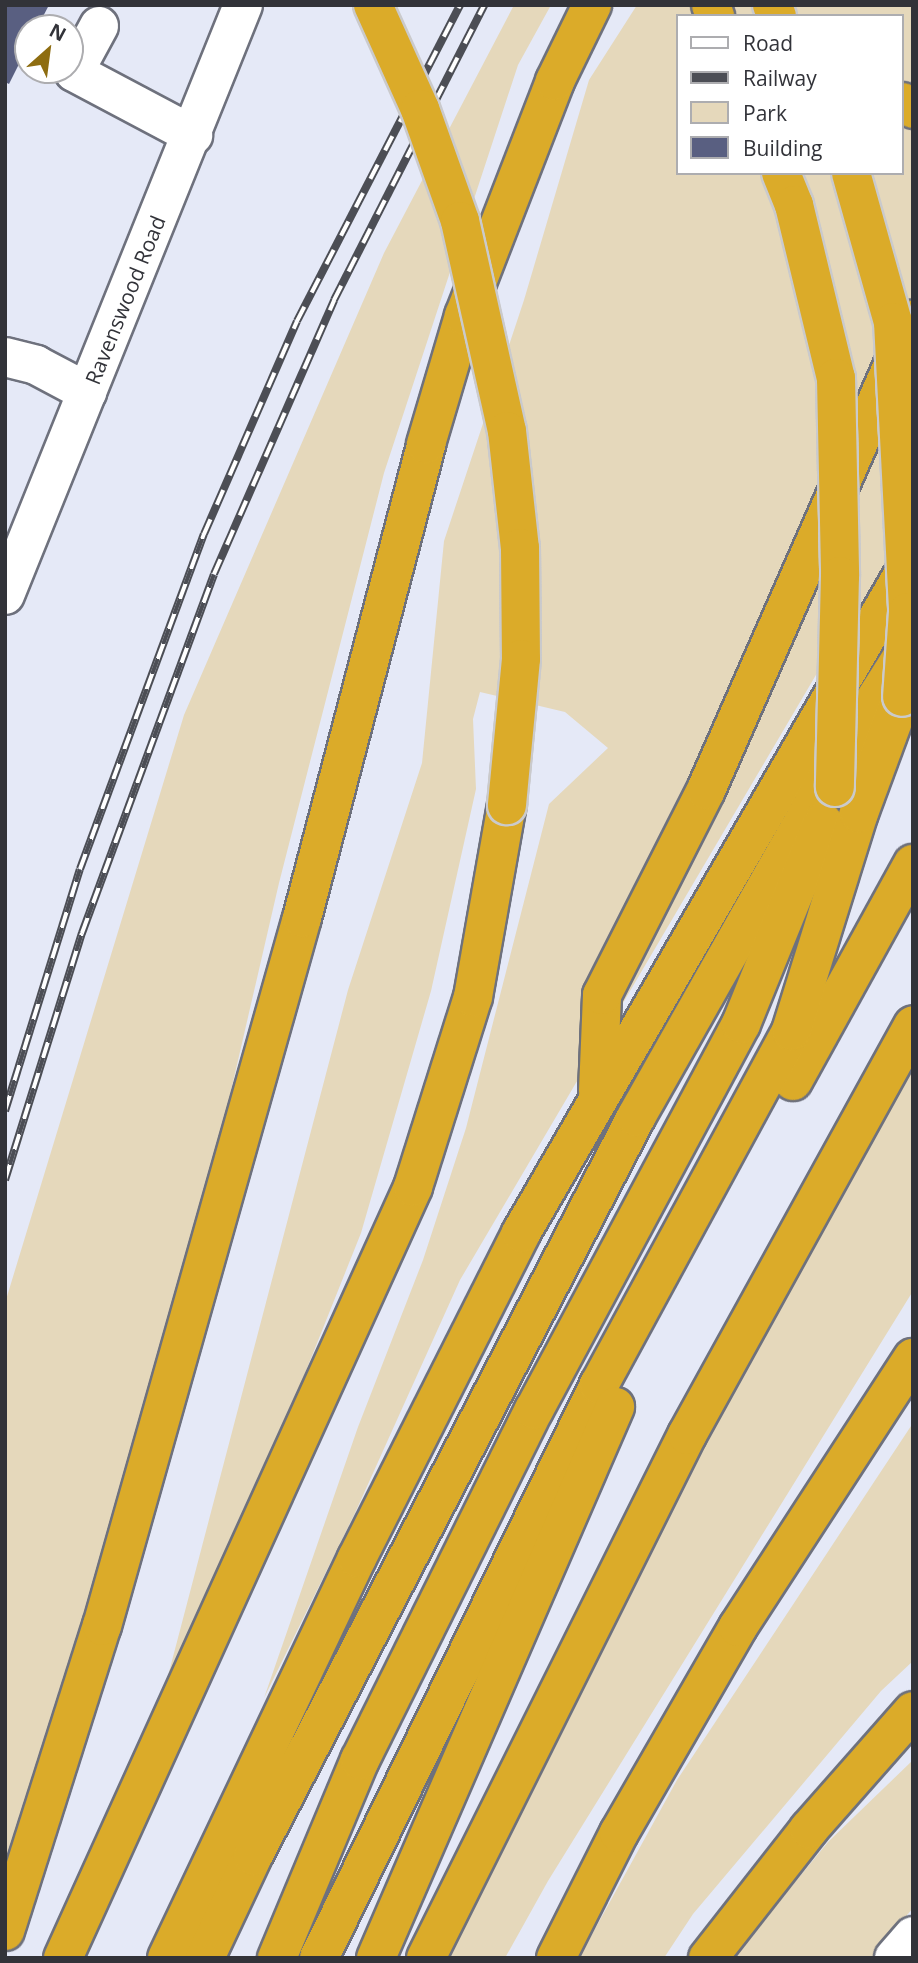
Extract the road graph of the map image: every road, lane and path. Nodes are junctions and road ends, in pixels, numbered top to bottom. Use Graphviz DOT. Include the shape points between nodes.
graph roads {
  1 [pos="243,5"];
  2 [pos="373,5"];
  3 [pos="592,5"];
  4 [pos="99,26"];
  5 [pos="193,135"];
  6 [pos="782,175"];
  7 [pos="852,175"];
  8 [pos="913,319"];
  9 [pos="5,358"];
  10 [pos="87,392"];
  11 [pos="913,557"];
  12 [pos="5,595"];
  13 [pos="913,639"];
  14 [pos="913,864"];
  15 [pos="913,1025"];
  16 [pos="598,1096"];
  17 [pos="913,1359"];
  18 [pos="913,1711"];
  19 [pos="5,1931"];
  20 [pos="913,1936"];
  21 [pos="63,1958"];
  22 [pos="167,1958"];
  23 [pos="205,1958"];
  24 [pos="277,1958"];
  25 [pos="319,1958"];
  26 [pos="376,1958"];
  27 [pos="426,1958"];
  28 [pos="556,1958"];
  29 [pos="708,1958"];
  30 [pos="894,1958"];
  1 -- 5 [label="street, Ravenswood Road"];
  2 -- 21 [label="highway, bridge" via="420,109 460,221 507,431 520,548 520,645 507,805 473,997 413,1187"];
  3 -- 19 [label="highway" via="530,141 464,316 298,931 106,1613"];
  4 -- 5 [label="street" via="74,72"];
  5 -- 10 [label="street, Ravenswood Road"];
  6 -- 24 [label="highway, bridge" via="794,205 836,378 835,787 814,851 741,1024 534,1410 372,1735"];
  7 -- 25 [label="highway, bridge" via="892,323 908,612 902,697 859,813 791,1031 599,1385"];
  8 -- 16 [label="highway" via="706,790 602,995"];
  9 -- 10 [label="street" via="36,365"];
  10 -- 12 [label="street, Ravenswood Road"];
  11 -- 16 [label="highway"];
  13 -- 23 [label="highway" via="850,739 636,1117 253,1856"];
  14 -- 26 [label="highway" via="621,1392"];
  15 -- 27 [label="highway" via="687,1435"];
  16 -- 22 [label="highway" via="444,1383"];
  17 -- 28 [label="highway" via="738,1627 619,1833"];
  18 -- 29 [label="highway" via="809,1829"];
  20 -- 30 [label="street"];
}
